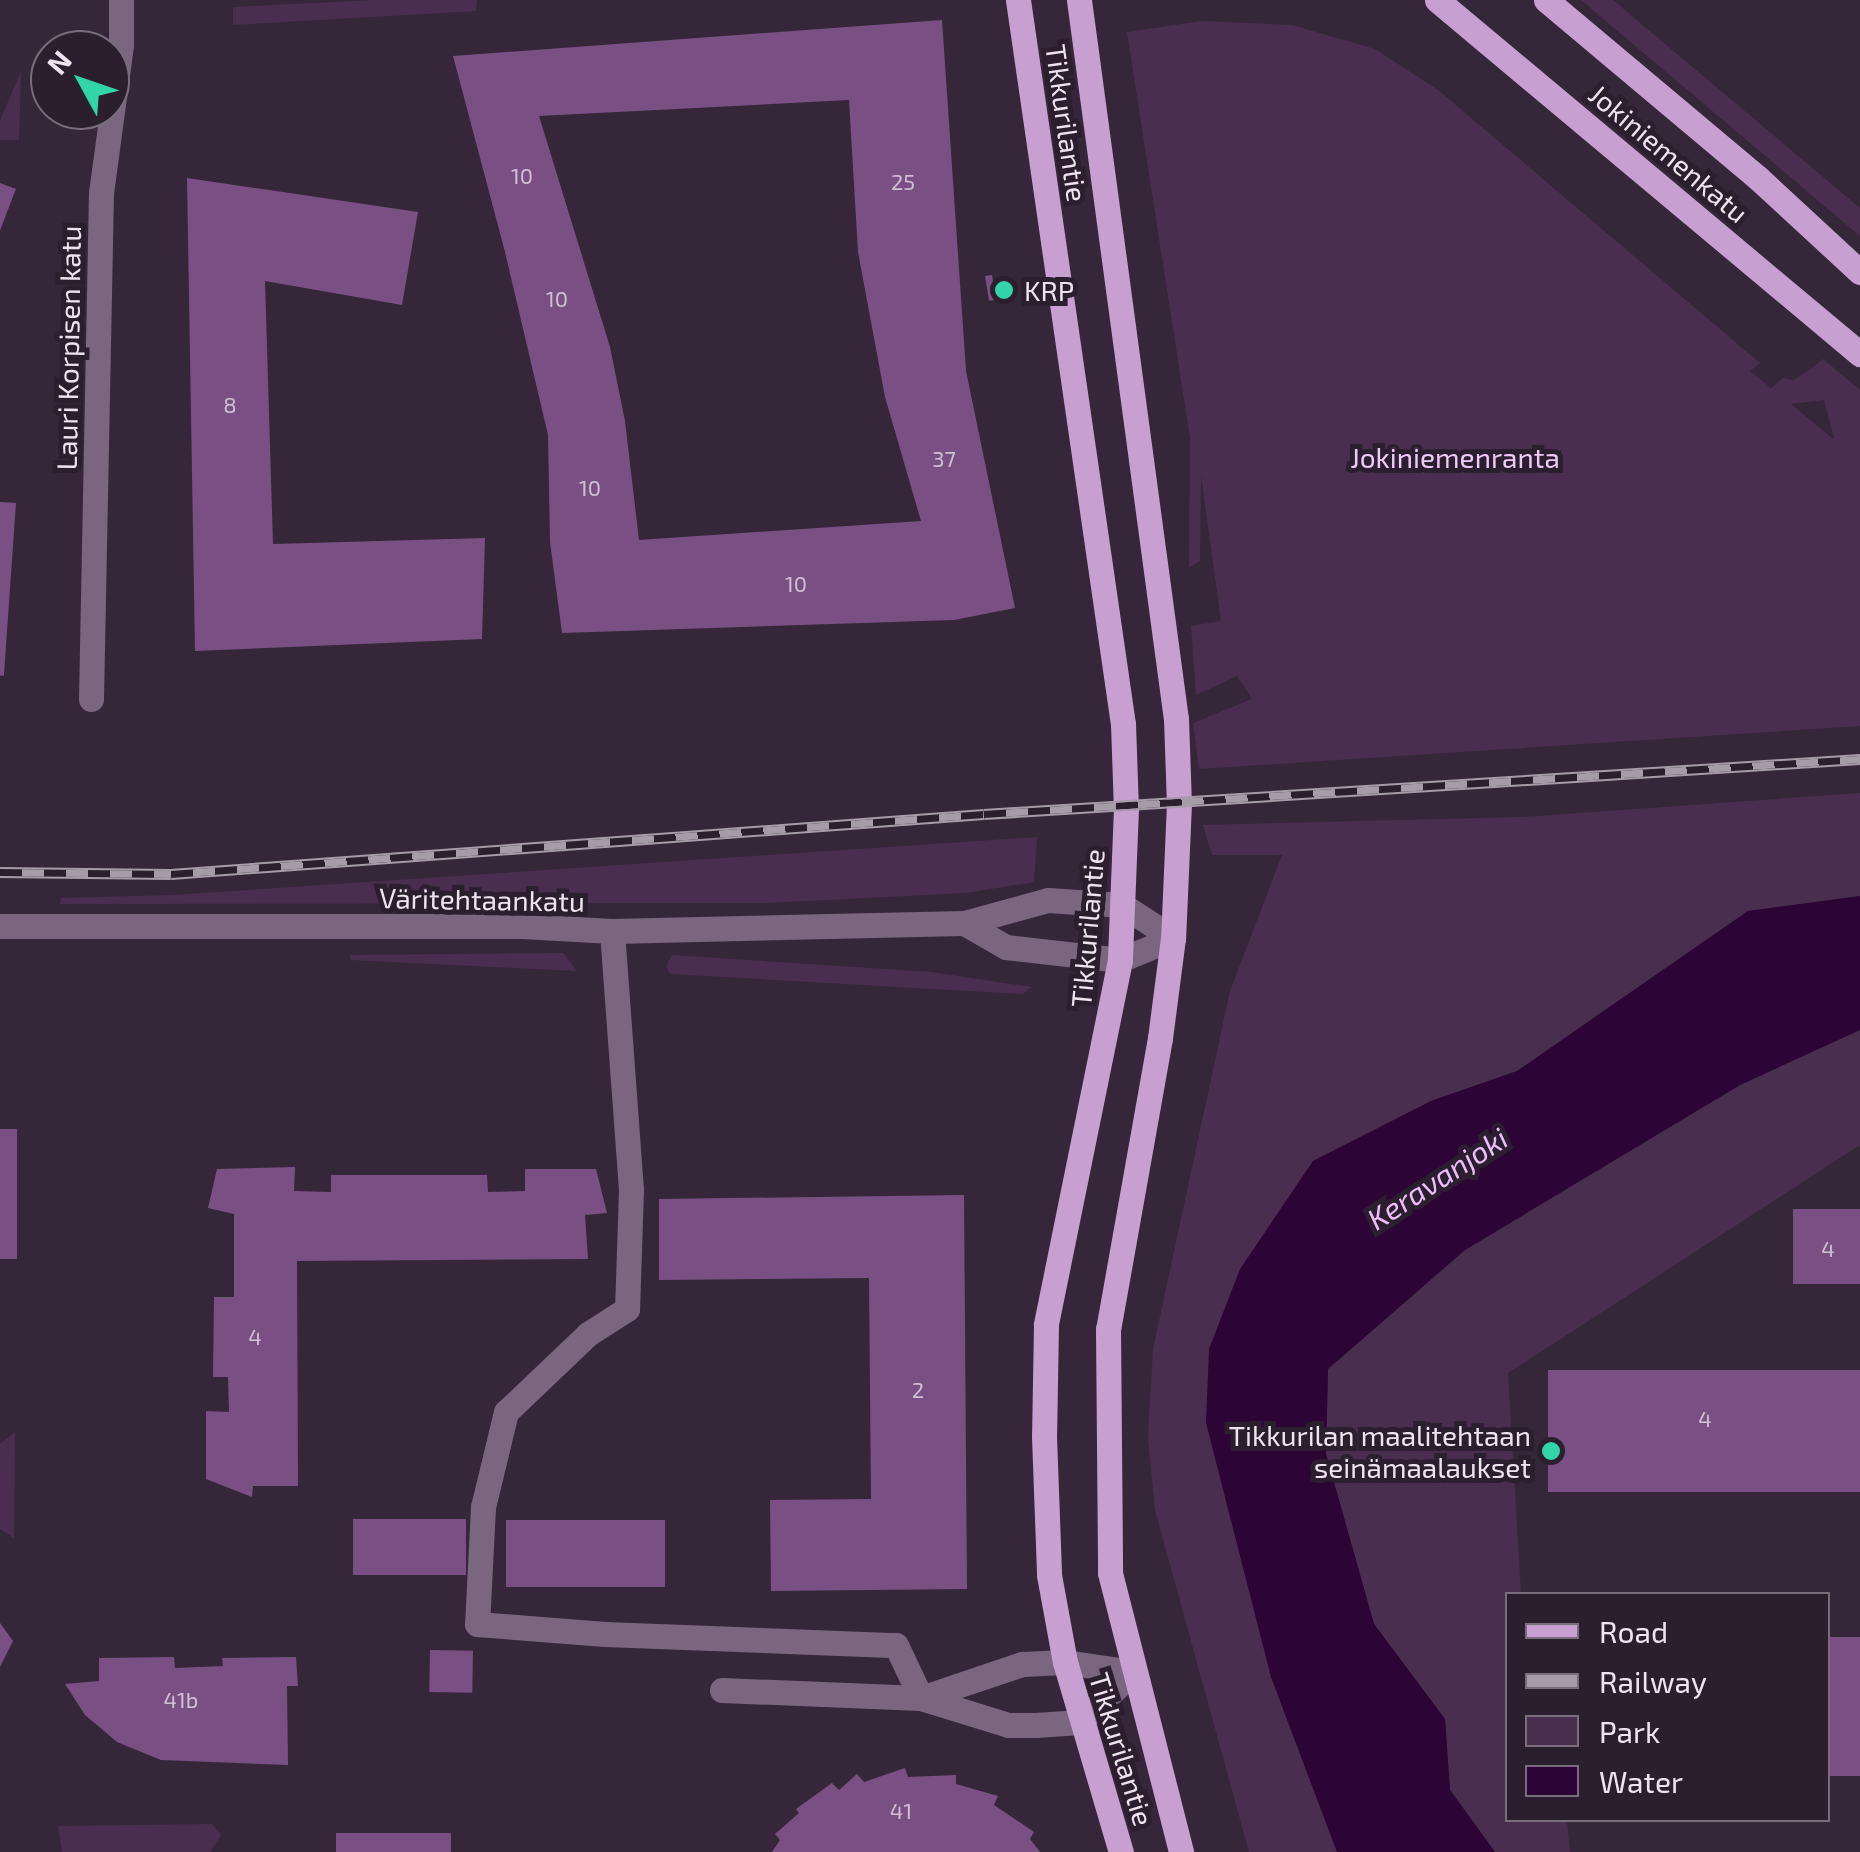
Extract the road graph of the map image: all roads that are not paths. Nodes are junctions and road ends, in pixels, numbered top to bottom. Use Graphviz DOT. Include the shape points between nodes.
graph roads {
  1 [pos="121,0"];
  2 [pos="1018,0"];
  3 [pos="1079,0"];
  4 [pos="1438,0"];
  5 [pos="1546,0"];
  6 [pos="1860,272"];
  7 [pos="1860,354"];
  8 [pos="91,700"];
  9 [pos="1122,906"];
  10 [pos="964,923"];
  11 [pos="0,926"];
  12 [pos="612,931"];
  13 [pos="1172,938"];
  14 [pos="1120,960"];
  15 [pos="1065,1662"];
  16 [pos="1134,1672"];
  17 [pos="722,1690"];
  18 [pos="921,1698"];
  19 [pos="1080,1722"];
  20 [pos="1121,1852"];
  21 [pos="1181,1852"];
  1 -- 8 [label="street, Lauri Korpisen katu" via="101,193"];
  2 -- 9 [label="main road, Tikkurilantie" via="1123,724"];
  3 -- 13 [label="main road, Tikkurilantie" via="1176,719"];
  4 -- 7 [label="main road, Jokiniemenkatu"];
  5 -- 6 [label="main road, Jokiniemenkatu"];
  9 -- 10 [label="street, Väritehtaankatu" via="1048,900"];
  9 -- 13 [label="street, Väritehtaankatu"];
  9 -- 14 [label="main road, Tikkurilantie"];
  10 -- 12 [label="street, Väritehtaankatu"];
  10 -- 14 [label="street, Väritehtaankatu" via="1006,946"];
  11 -- 12 [label="street, Väritehtaankatu"];
  12 -- 18 [label="street" via="631,1190 627,1310 588,1334 506,1412 484,1506 477,1624 896,1645"];
  13 -- 14 [label="street, Väritehtaankatu"];
  13 -- 16 [label="main road, Tikkurilantie" via="1108,1330 1110,1572"];
  14 -- 15 [label="main road, Tikkurilantie" via="1046,1325 1050,1575"];
  15 -- 16 [label="street"];
  15 -- 18 [label="street" via="1022,1664"];
  15 -- 19 [label="main road, Tikkurilantie"];
  16 -- 19 [label="street"];
  16 -- 21 [label="main road, Tikkurilantie"];
  17 -- 18 [label="street"];
  18 -- 19 [label="street" via="1008,1725"];
  19 -- 20 [label="main road, Tikkurilantie"];
}
